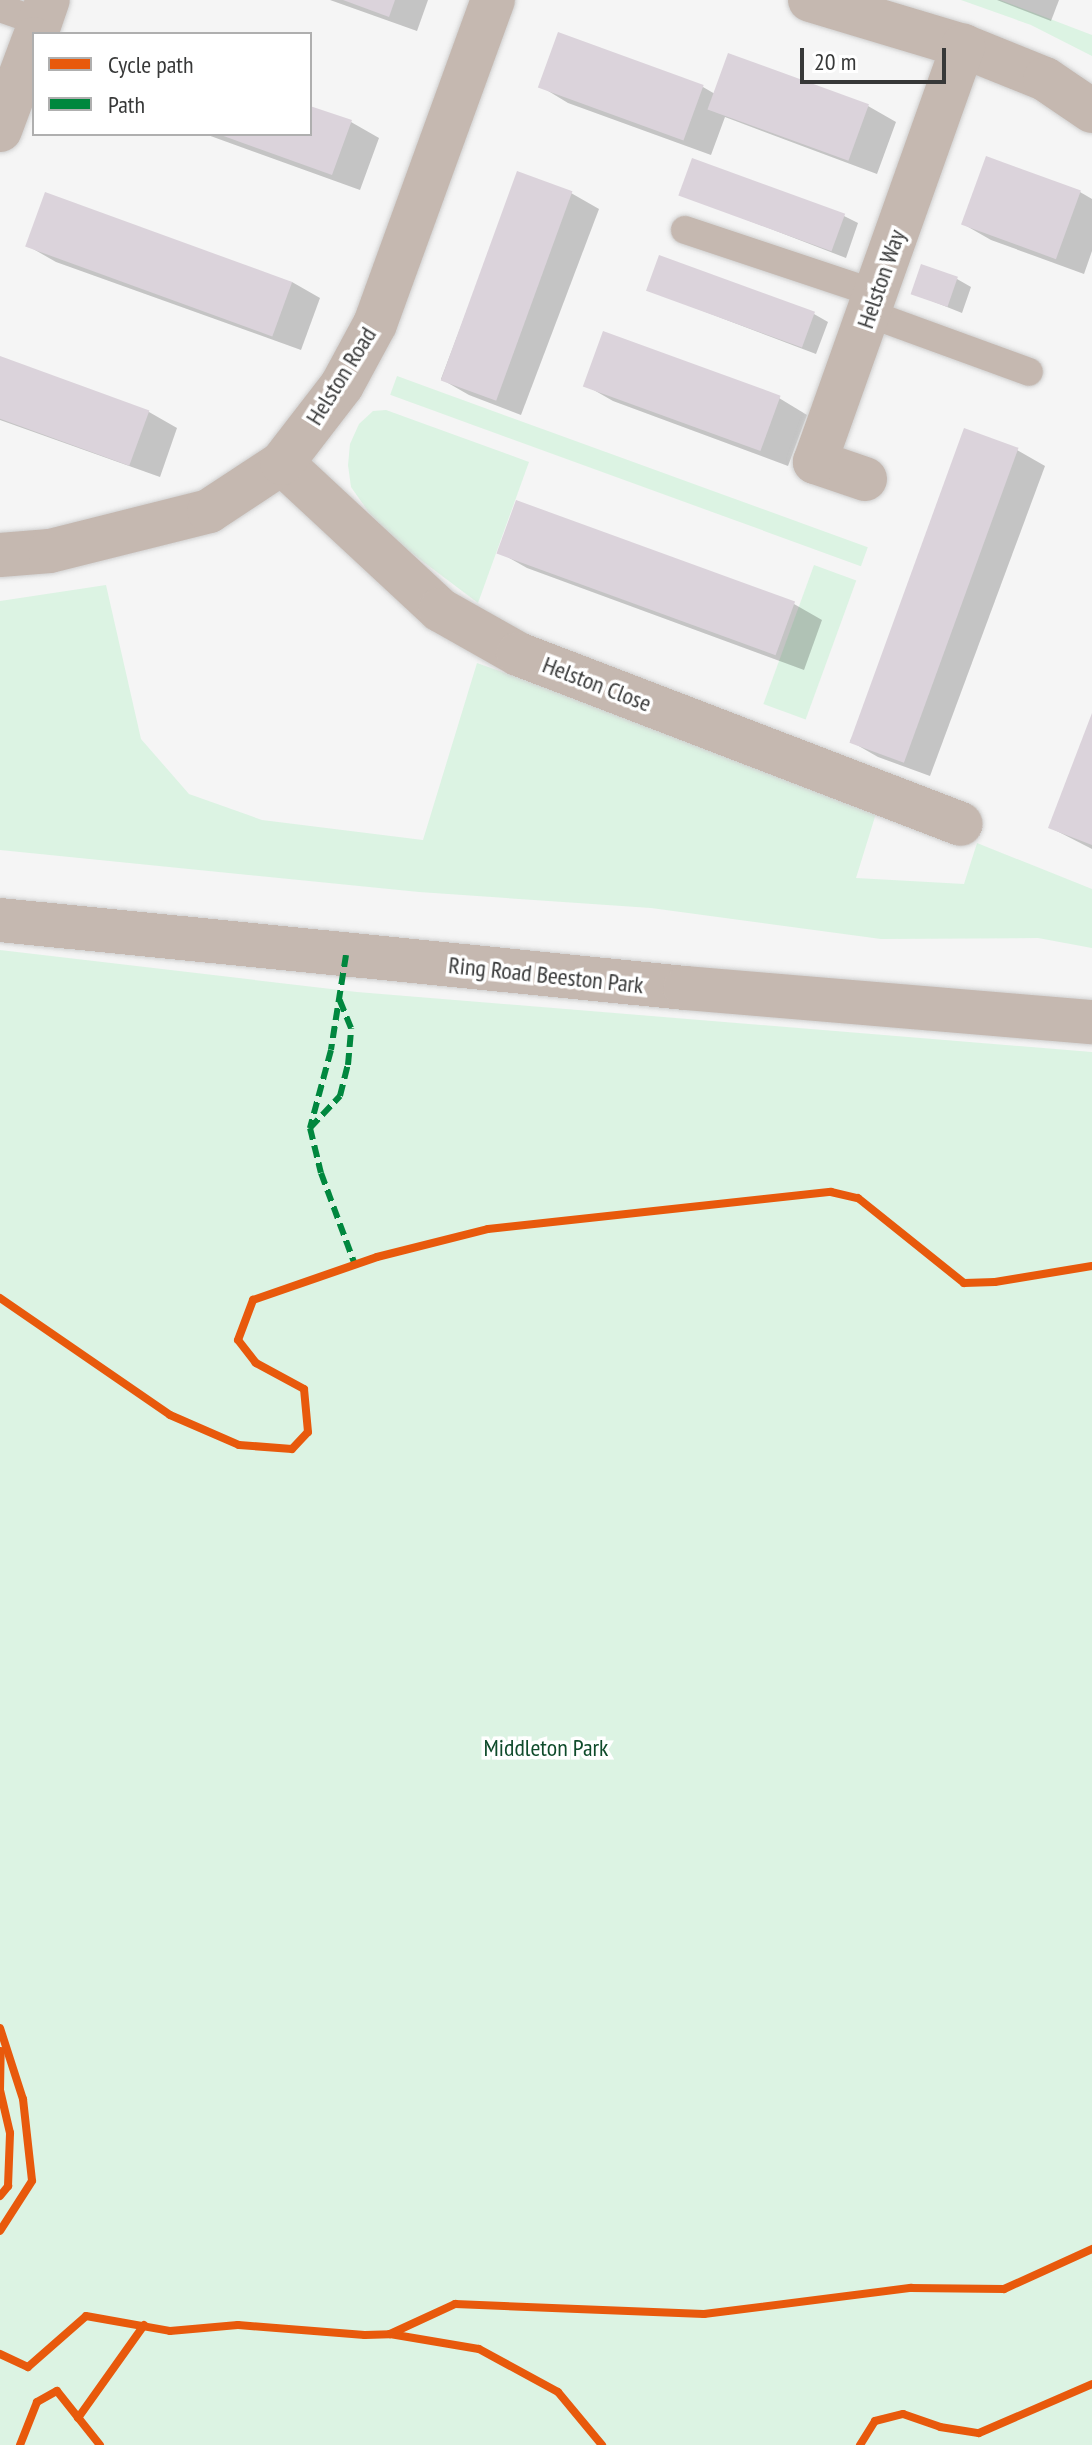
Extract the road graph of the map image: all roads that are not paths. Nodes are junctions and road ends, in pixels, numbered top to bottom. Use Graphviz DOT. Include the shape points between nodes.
graph roads {
  1 [pos="493,0"];
  2 [pos="810,0"];
  3 [pos="0,8"];
  4 [pos="40,24"];
  5 [pos="32,45"];
  6 [pos="963,46"];
  7 [pos="1092,111"];
  8 [pos="0,130"];
  9 [pos="685,230"];
  10 [pos="873,304"];
  11 [pos="1029,372"];
  12 [pos="282,463"];
  13 [pos="865,479"];
  14 [pos="0,555"];
  15 [pos="960,824"];
  16 [pos="0,920"];
  17 [pos="1092,1022"];
  1 -- 12 [label="street, Helston Road" via="375,324 342,385"];
  2 -- 6 [label="street"];
  3 -- 4 [label="lane"];
  5 -- 8 [label="street"];
  6 -- 7 [label="street" via="1045,79"];
  6 -- 10 [label="street, Helston Way"];
  9 -- 10 [label="lane"];
  10 -- 11 [label="lane"];
  10 -- 13 [label="street, Helston Way" via="815,462"];
  12 -- 14 [label="street, Helston Road" via="209,511 50,551"];
  12 -- 15 [label="street, Helston Close" via="440,610 518,654"];
  16 -- 17 [label="street, Ring Road Beeston Park" via="669,987"];
}
